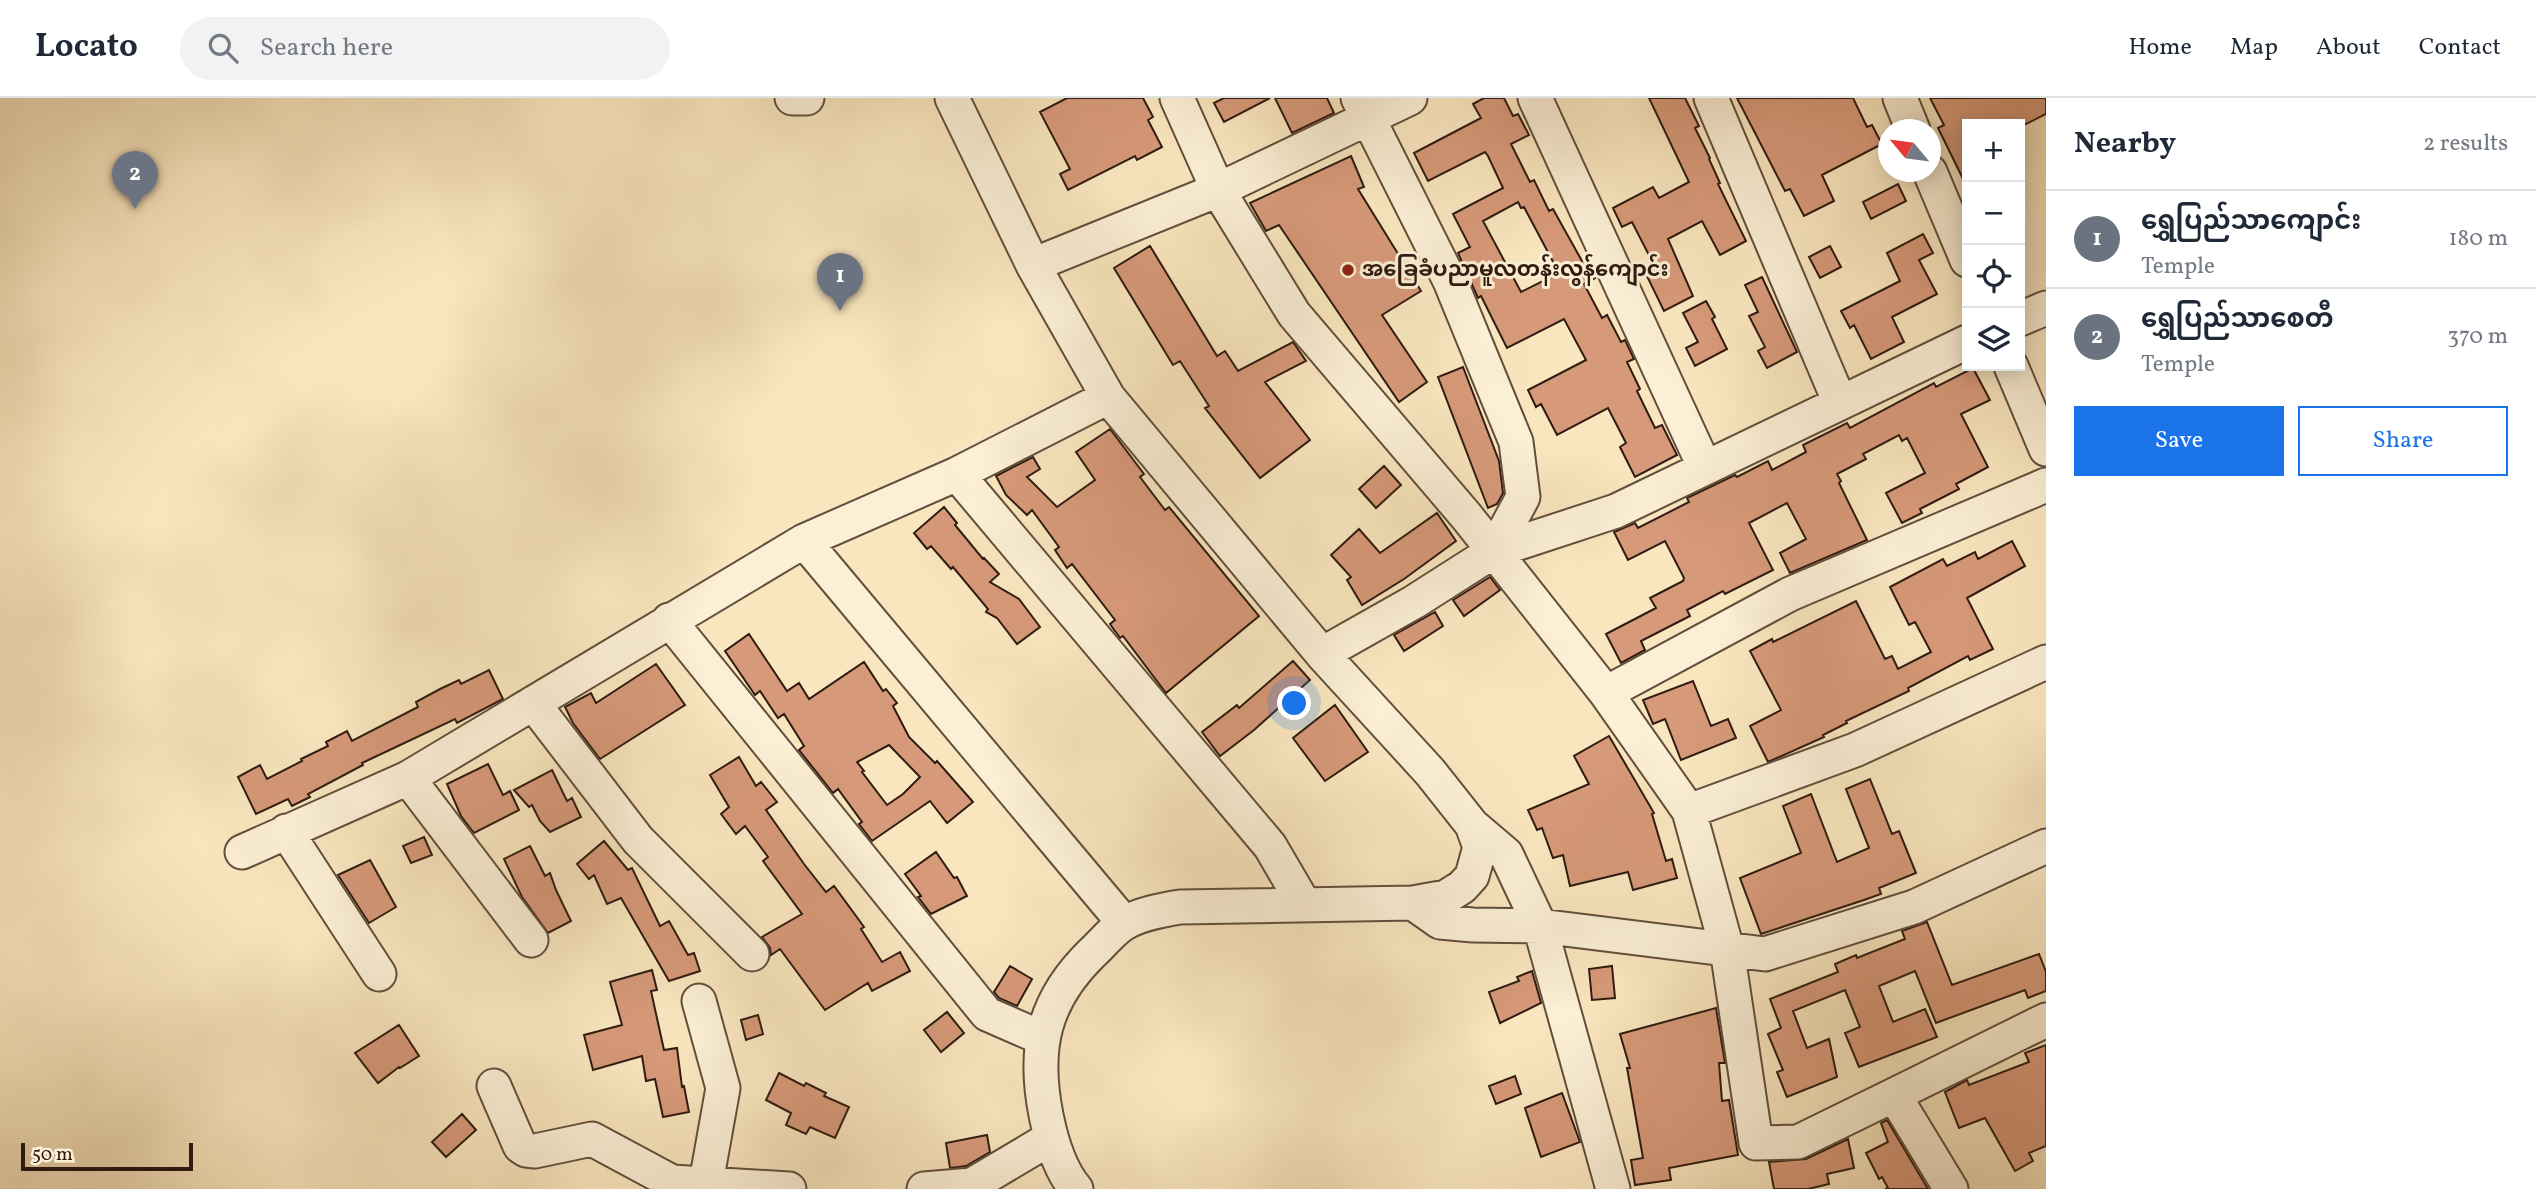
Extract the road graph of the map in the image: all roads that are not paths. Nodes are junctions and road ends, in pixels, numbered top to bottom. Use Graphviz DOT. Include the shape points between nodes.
graph roads {
  1 [pos="792,98"];
  2 [pos="807,98"];
  3 [pos="952,98"];
  4 [pos="1177,98"];
  5 [pos="1410,98"];
  6 [pos="1535,98"];
  7 [pos="1711,98"];
  8 [pos="1900,98"];
  9 [pos="1363,108"];
  10 [pos="1909,119"];
  11 [pos="1934,182"];
  12 [pos="1218,190"];
  13 [pos="1962,248"];
  14 [pos="1033,265"];
  15 [pos="2046,308"];
  16 [pos="2025,317"];
  17 [pos="1962,344"];
  18 [pos="2013,371"];
  19 [pos="1108,397"];
  20 [pos="1840,403"];
  21 [pos="2046,449"];
  22 [pos="1704,468"];
  23 [pos="957,474"];
  24 [pos="2046,485"];
  25 [pos="804,541"];
  26 [pos="1494,551"];
  27 [pos="669,620"];
  28 [pos="1322,654"];
  29 [pos="2046,662"];
  30 [pos="1606,693"];
  31 [pos="533,703"];
  32 [pos="408,778"];
  33 [pos="1689,811"];
  34 [pos="1472,825"];
  35 [pos="286,831"];
  36 [pos="2046,846"];
  37 [pos="242,852"];
  38 [pos="1413,903"];
  39 [pos="1304,904"];
  40 [pos="1124,923"];
  41 [pos="1540,926"];
  42 [pos="531,940"];
  43 [pos="1727,949"];
  44 [pos="752,954"];
  45 [pos="379,974"];
  46 [pos="699,1001"];
  47 [pos="2046,1020"];
  48 [pos="1042,1038"];
  49 [pos="494,1086"];
  50 [pos="1894,1095"];
  51 [pos="1051,1138"];
  52 [pos="706,1183"];
  53 [pos="669,1185"];
  54 [pos="789,1189"];
  55 [pos="923,1189"];
  56 [pos="1076,1189"];
  57 [pos="1613,1189"];
  58 [pos="1951,1189"];
  1 -- 2 [label="street"];
  3 -- 14 [label="street"];
  4 -- 12 [label="street"];
  5 -- 9 [label="street"];
  6 -- 22 [label="street"];
  7 -- 20 [label="street"];
  8 -- 10 [label="street"];
  9 -- 12 [label="street"];
  9 -- 26 [label="street" via="1450,281 1516,442 1523,496"];
  11 -- 13 [label="street"];
  12 -- 14 [label="street"];
  12 -- 26 [label="street" via="1294,314"];
  14 -- 19 [label="street"];
  15 -- 16 [label="street"];
  17 -- 20 [label="street"];
  18 -- 21 [label="street"];
  19 -- 23 [label="street"];
  19 -- 28 [label="street"];
  20 -- 22 [label="street"];
  22 -- 26 [label="street" via="1616,511"];
  23 -- 25 [label="street"];
  23 -- 39 [label="street" via="1270,846"];
  24 -- 30 [label="street" via="1790,594"];
  25 -- 27 [label="street"];
  25 -- 40 [label="street"];
  26 -- 28 [label="street"];
  26 -- 30 [label="street"];
  27 -- 31 [label="street"];
  27 -- 48 [label="street" via="987,1013"];
  28 -- 34 [label="street"];
  29 -- 33 [label="street" via="1855,750"];
  30 -- 33 [label="street"];
  31 -- 32 [label="street"];
  31 -- 44 [label="street" via="638,840"];
  32 -- 35 [label="street"];
  32 -- 42 [label="street"];
  33 -- 43 [label="street"];
  34 -- 38 [label="street" via="1480,847 1472,876 1446,897"];
  34 -- 41 [label="street" via="1506,854"];
  35 -- 37 [label="street"];
  35 -- 45 [label="street"];
  36 -- 43 [label="street" via="1914,907 1765,954"];
  38 -- 39 [label="street"];
  38 -- 41 [label="street" via="1440,922"];
  39 -- 40 [label="street" via="1180,907"];
  40 -- 48 [label="street" via="1074,971 1053,1002"];
  41 -- 43 [label="street"];
  41 -- 57 [label="street"];
  43 -- 50 [label="street" via="1756,1143 1798,1142"];
  46 -- 52 [label="street" via="723,1088"];
  47 -- 50 [label="street"];
  48 -- 51 [label="street" via="1042,1094"];
  49 -- 53 [label="street" via="520,1146 526,1150 592,1139"];
  50 -- 58 [label="street"];
  51 -- 55 [label="street" via="972,1185"];
  51 -- 56 [label="street"];
  52 -- 53 [label="street"];
  52 -- 54 [label="street"];
}
